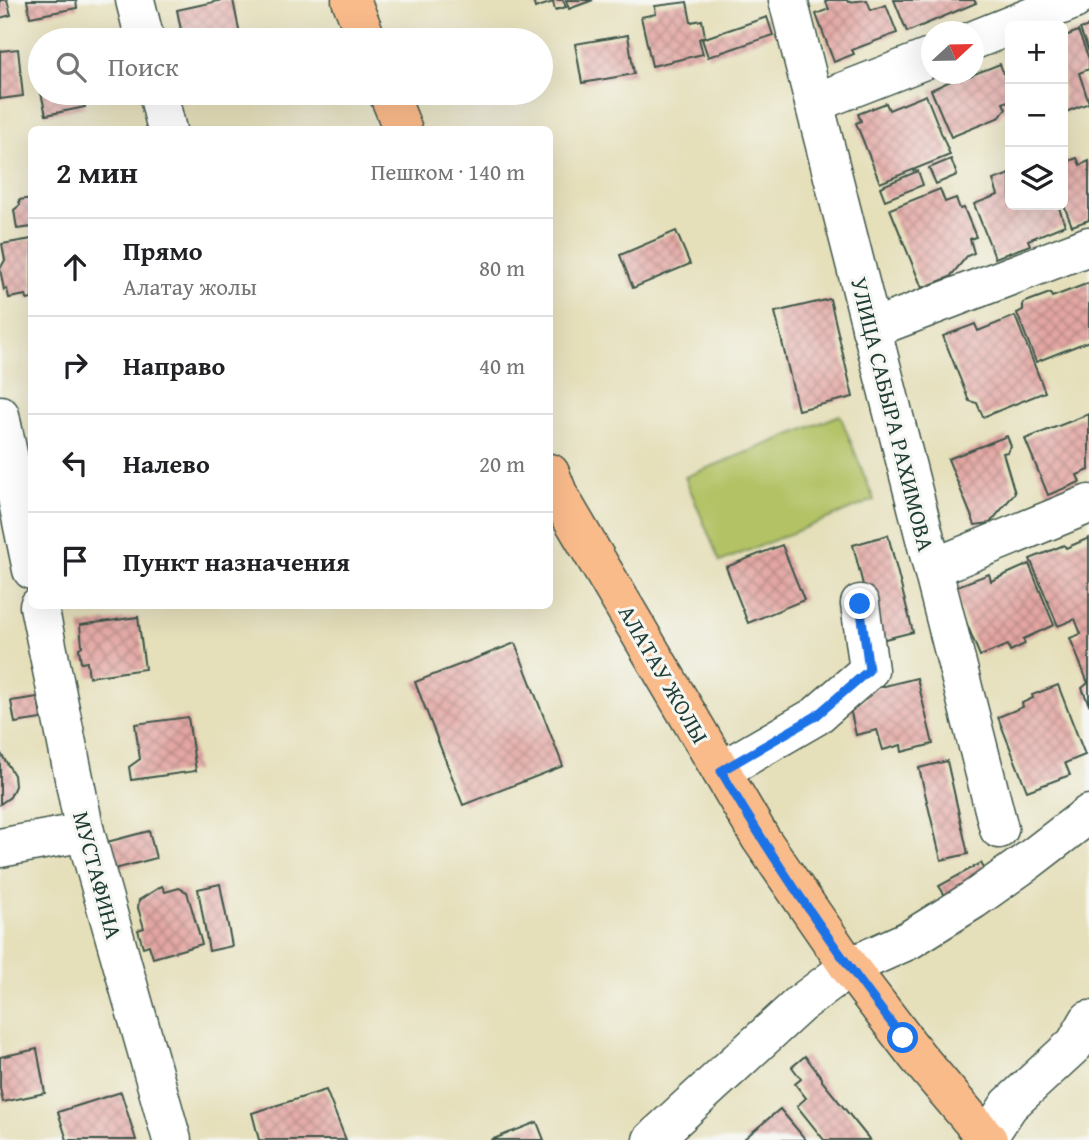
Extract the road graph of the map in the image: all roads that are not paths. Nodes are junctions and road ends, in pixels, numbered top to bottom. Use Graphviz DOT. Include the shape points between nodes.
graph roads {
  1 [pos="135,0"];
  2 [pos="351,0"];
  3 [pos="788,0"];
  4 [pos="1074,0"];
  5 [pos="142,28"];
  6 [pos="362,28"];
  7 [pos="984,36"];
  8 [pos="921,61"];
  9 [pos="814,103"];
  10 [pos="161,105"];
  11 [pos="393,105"];
  12 [pos="166,126"];
  13 [pos="401,126"];
  14 [pos="1089,246"];
  15 [pos="871,330"];
  16 [pos="0,415"];
  17 [pos="553,481"];
  18 [pos="1089,504"];
  19 [pos="28,551"];
  20 [pos="933,568"];
  21 [pos="860,604"];
  22 [pos="40,609"];
  23 [pos="721,771"];
  24 [pos="1089,814"];
  25 [pos="999,829"];
  26 [pos="85,832"];
  27 [pos="0,848"];
  28 [pos="849,967"];
  29 [pos="1089,1020"];
  30 [pos="172,1140"];
  31 [pos="652,1140"];
  32 [pos="987,1140"];
  1 -- 5 [label="street"];
  2 -- 6 [label="main road"];
  3 -- 9 [label="street, УЛИЦА САБЫРА РАХИМОВА"];
  4 -- 7 [label="street"];
  8 -- 9 [label="street"];
  9 -- 15 [label="street, УЛИЦА САБЫРА РАХИМОВА"];
  10 -- 12 [label="street"];
  11 -- 13 [label="main road"];
  14 -- 15 [label="street"];
  15 -- 20 [label="street, УЛИЦА САБЫРА РАХИМОВА"];
  16 -- 19 [label="street"];
  17 -- 23 [label="main road, АЛАТАУ ЖОЛЫ"];
  18 -- 20 [label="street"];
  20 -- 25 [label="street, УЛИЦА САБЫРА РАХИМОВА"];
  21 -- 23 [label="street" via="869,670 816,716"];
  22 -- 26 [label="street, МУСТАФИНА"];
  23 -- 28 [label="main road, АЛАТАУ ЖОЛЫ" via="761,839"];
  24 -- 28 [label="street" via="974,900 909,940"];
  26 -- 27 [label="street"];
  26 -- 30 [label="street, МУСТАФИНА"];
  28 -- 31 [label="street" via="800,1004"];
  28 -- 32 [label="main road, АЛАТАУ ЖОЛЫ"];
  29 -- 32 [label="street" via="1075,1044 1009,1105"];
}
